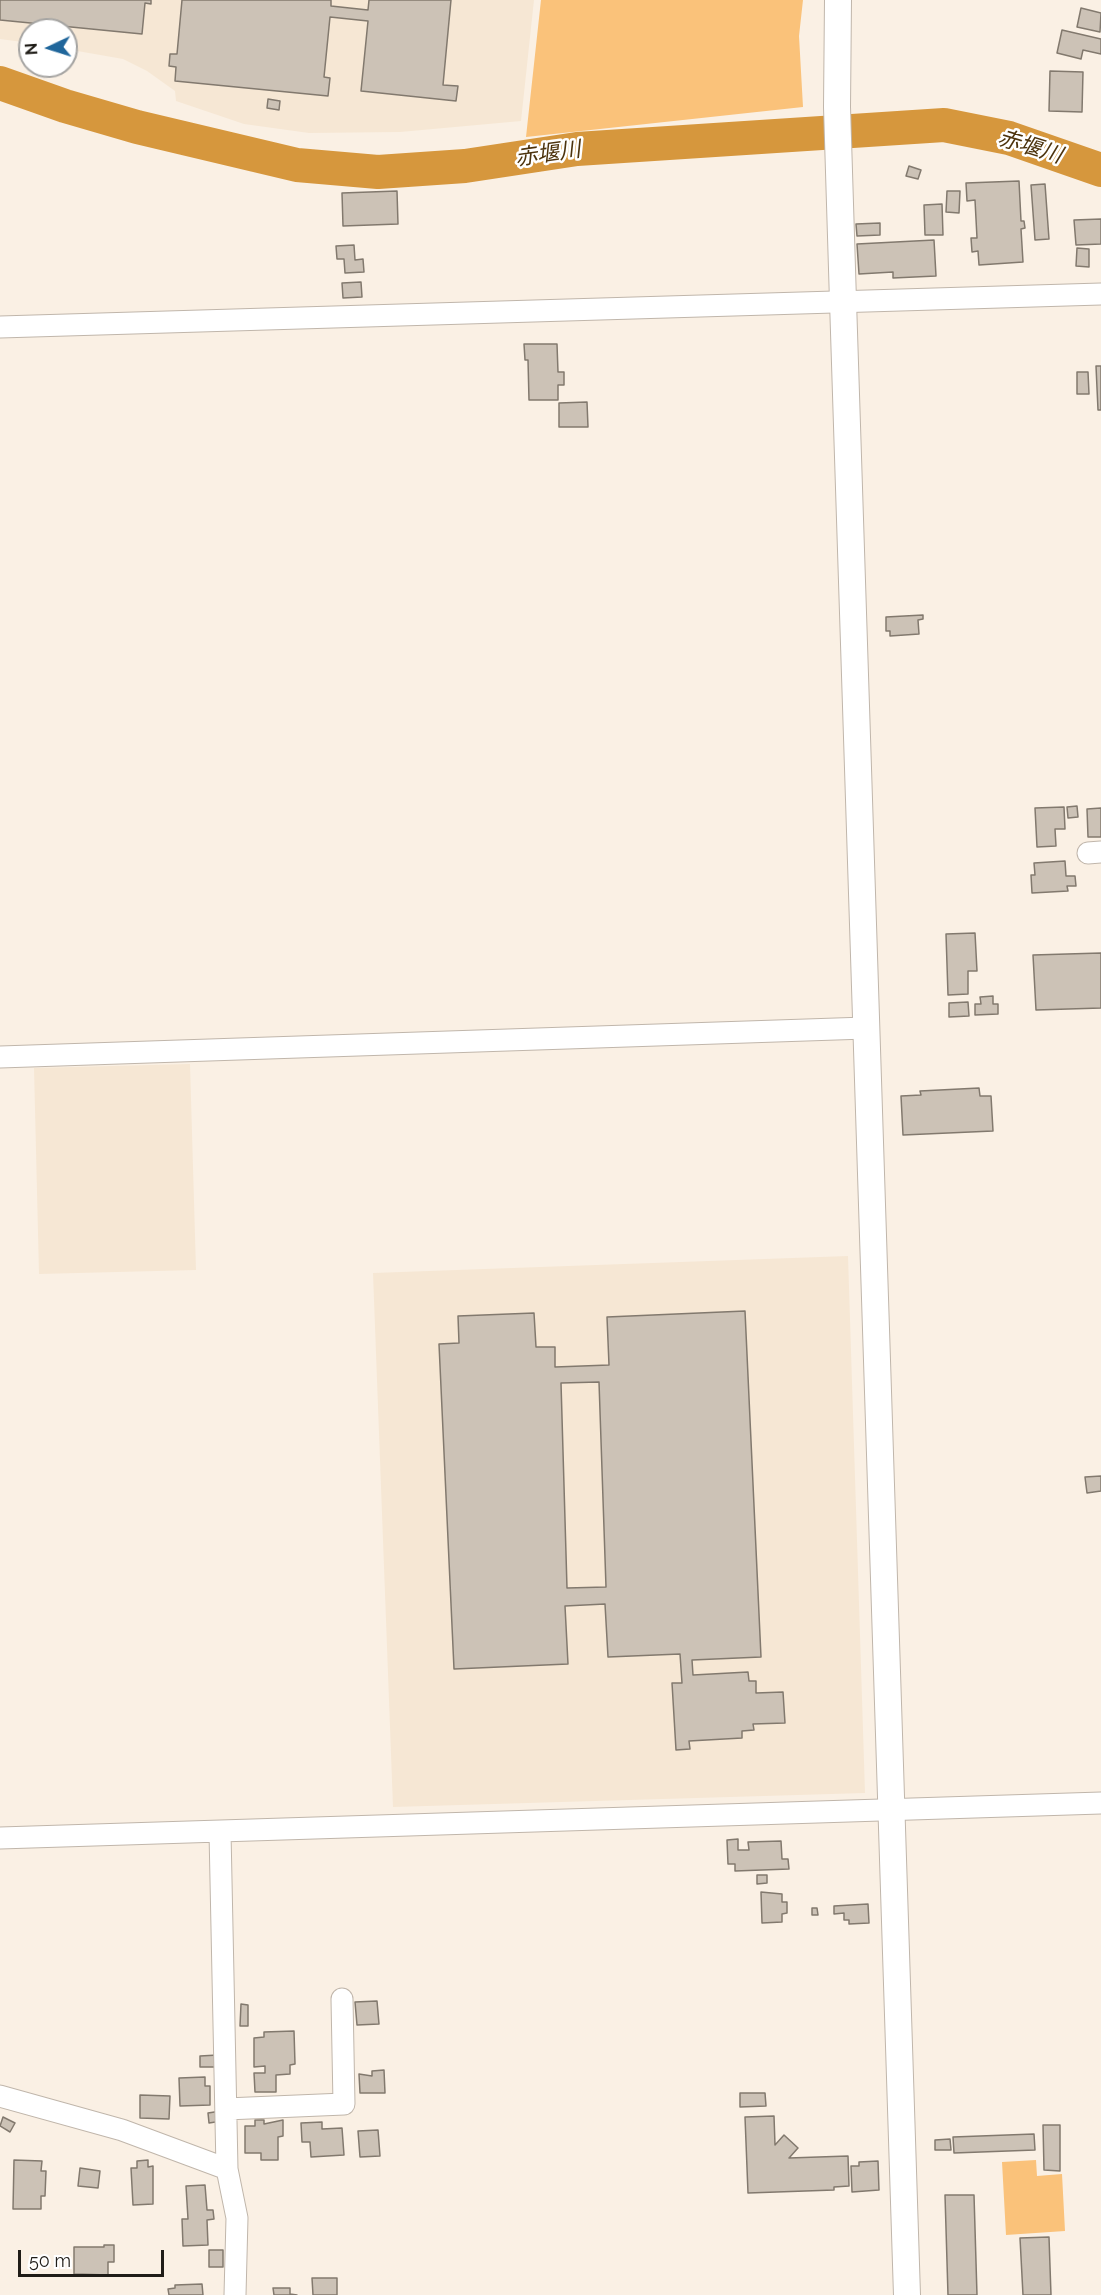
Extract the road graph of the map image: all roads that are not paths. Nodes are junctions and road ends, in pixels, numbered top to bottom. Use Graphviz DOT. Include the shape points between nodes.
graph roads {
  1 [pos="838,0"];
  2 [pos="1101,294"];
  3 [pos="843,301"];
  4 [pos="0,327"];
  5 [pos="866,1028"];
  6 [pos="0,1058"];
  7 [pos="1101,1803"];
  8 [pos="892,1809"];
  9 [pos="220,1832"];
  10 [pos="0,1838"];
  11 [pos="342,1999"];
  12 [pos="0,2096"];
  13 [pos="226,2109"];
  14 [pos="227,2169"];
  15 [pos="235,2295"];
  16 [pos="907,2295"];
  1 -- 3 [label="street"];
  2 -- 3 [label="street"];
  3 -- 4 [label="street"];
  3 -- 5 [label="street"];
  5 -- 6 [label="street"];
  5 -- 8 [label="street"];
  7 -- 8 [label="street"];
  8 -- 9 [label="street"];
  8 -- 16 [label="street"];
  9 -- 10 [label="street"];
  9 -- 13 [label="street"];
  11 -- 13 [label="street" via="344,2104"];
  12 -- 14 [label="street" via="122,2130"];
  13 -- 14 [label="street"];
  14 -- 15 [label="street" via="237,2218"];
}
